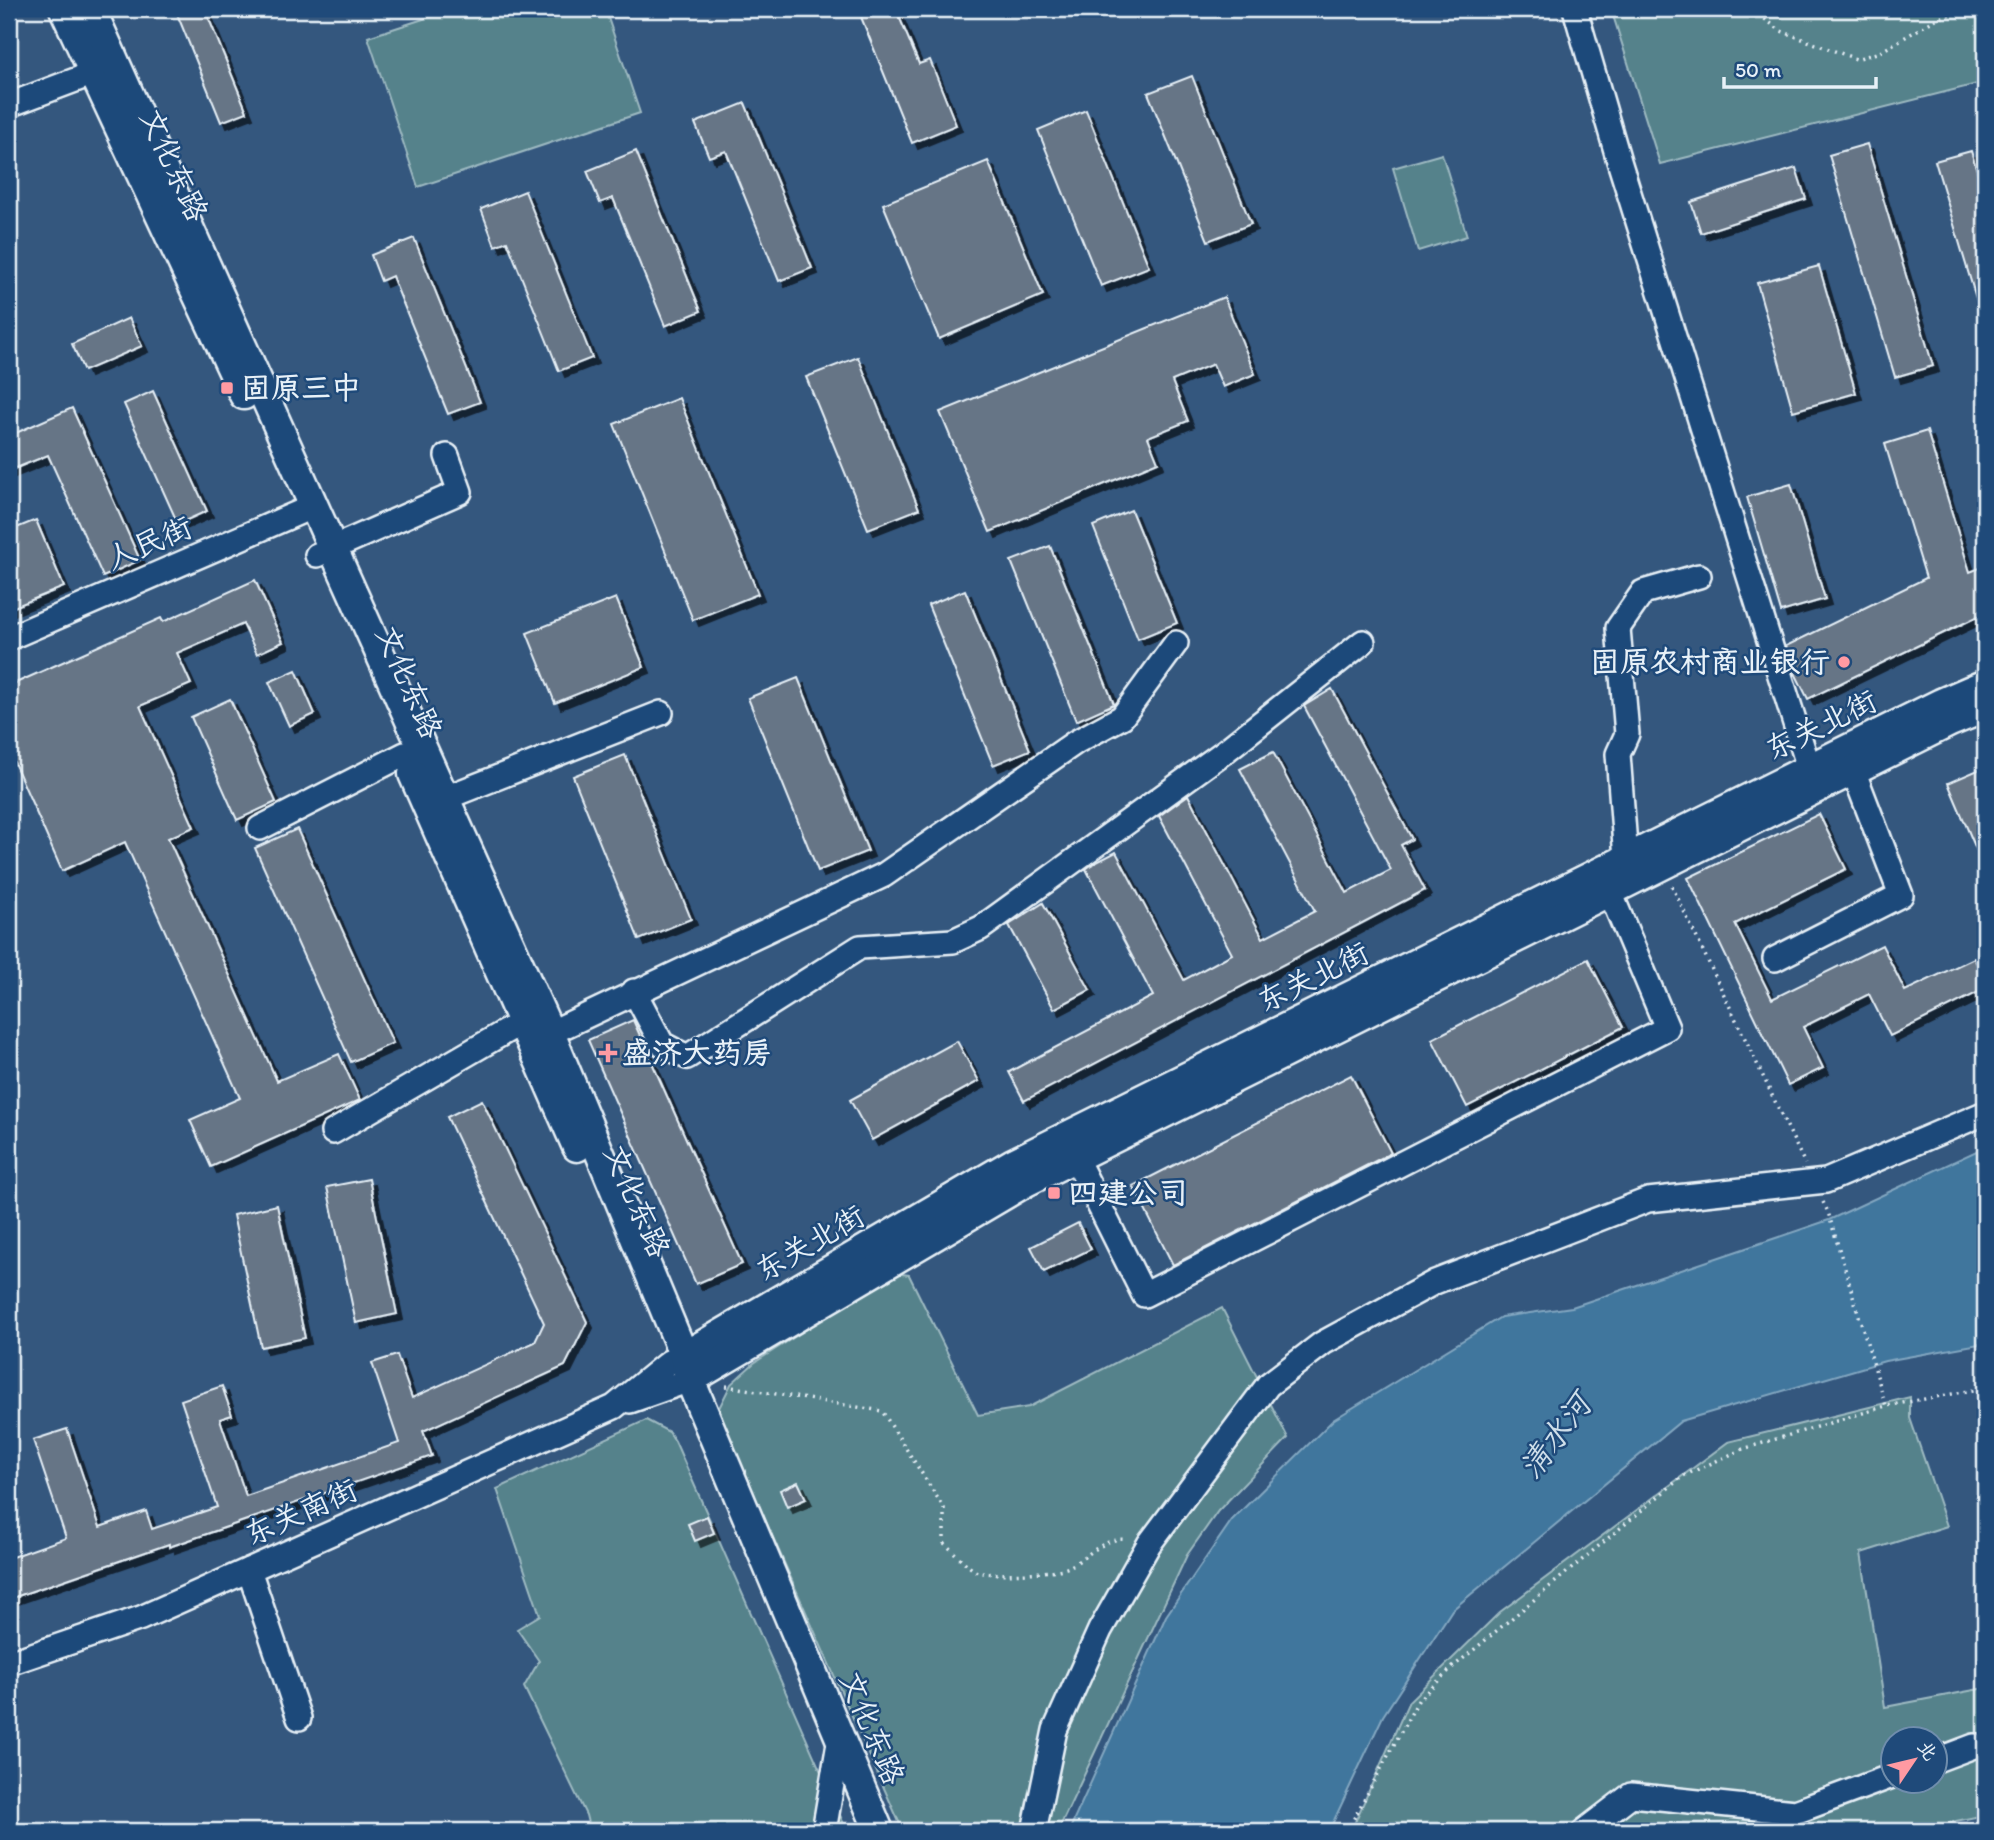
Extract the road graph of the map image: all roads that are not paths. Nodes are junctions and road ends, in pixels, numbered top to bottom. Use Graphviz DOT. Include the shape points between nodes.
graph roads {
  1 [pos="64,9"];
  2 [pos="92,9"];
  3 [pos="1575,9"];
  4 [pos="94,73"];
  5 [pos="9,105"];
  6 [pos="447,456"];
  7 [pos="306,509"];
  8 [pos="325,551"];
  9 [pos="1699,576"];
  10 [pos="9,638"];
  11 [pos="1363,642"];
  12 [pos="1176,643"];
  13 [pos="1985,684"];
  14 [pos="1985,708"];
  15 [pos="661,713"];
  16 [pos="405,754"];
  17 [pos="1809,768"];
  18 [pos="1853,770"];
  19 [pos="445,798"];
  20 [pos="260,828"];
  21 [pos="1626,859"];
  22 [pos="1610,892"];
  23 [pos="1775,959"];
  24 [pos="634,991"];
  25 [pos="522,1022"];
  26 [pos="550,1033"];
  27 [pos="1985,1113"];
  28 [pos="333,1132"];
  29 [pos="1075,1157"];
  30 [pos="681,1366"];
  31 [pos="249,1570"];
  32 [pos="9,1663"];
  33 [pos="299,1718"];
  34 [pos="840,1737"];
  35 [pos="1985,1746"];
  36 [pos="1948,1756"];
  37 [pos="1878,1781"];
  38 [pos="824,1831"];
  39 [pos="879,1831"];
  40 [pos="1034,1831"];
  41 [pos="1584,1831"];
  1 -- 4 [label="main road, 文化东路"];
  2 -- 7 [label="main road, 文化东路"];
  3 -- 17 [label="street"];
  4 -- 5 [label="street"];
  4 -- 7 [label="main road, 文化东路"];
  6 -- 8 [label="street" via="460,492"];
  7 -- 8 [label="main road, 文化东路"];
  7 -- 10 [label="street, 人民街"];
  8 -- 16 [label="main road, 文化东路"];
  8 -- 19 [label="main road, 文化东路"];
  9 -- 21 [label="street" via="1643,592 1618,628 1627,734 1618,754"];
  11 -- 24 [label="street" via="1224,752 981,928 953,941 860,947 687,1057 662,1044"];
  12 -- 24 [label="street" via="1122,717 1076,742 884,875"];
  13 -- 17 [label="main road, 东关北街"];
  14 -- 18 [label="main road, 东关北街"];
  15 -- 19 [label="street"];
  16 -- 20 [label="street"];
  16 -- 25 [label="main road, 文化东路"];
  17 -- 21 [label="main road, 东关北街"];
  18 -- 22 [label="main road, 东关北街"];
  18 -- 23 [label="street" via="1901,895"];
  19 -- 26 [label="main road, 文化东路"];
  21 -- 30 [label="main road, 东关北街" via="1013,1163"];
  22 -- 29 [label="main road, 东关北街"];
  22 -- 29 [label="street" via="1667,1028 1144,1295"];
  24 -- 26 [label="street"];
  25 -- 28 [label="street"];
  25 -- 30 [label="main road, 文化东路" via="647,1305"];
  26 -- 30 [label="main road, 文化东路"];
  27 -- 40 [label="street" via="1826,1181 1648,1200 1436,1282 1322,1343 1268,1385 1149,1544 1100,1630 1055,1730"];
  29 -- 30 [label="main road, 东关北街"];
  30 -- 31 [label="street, 东关南街" via="614,1407"];
  30 -- 34 [label="main road, 文化东路"];
  31 -- 32 [label="street, 东关南街" via="141,1618"];
  31 -- 33 [label="street"];
  34 -- 38 [label="street"];
  34 -- 39 [label="main road, 文化东路"];
  35 -- 36 [label="street"];
  37 -- 41 [label="street" via="1795,1812 1631,1796"];
}
